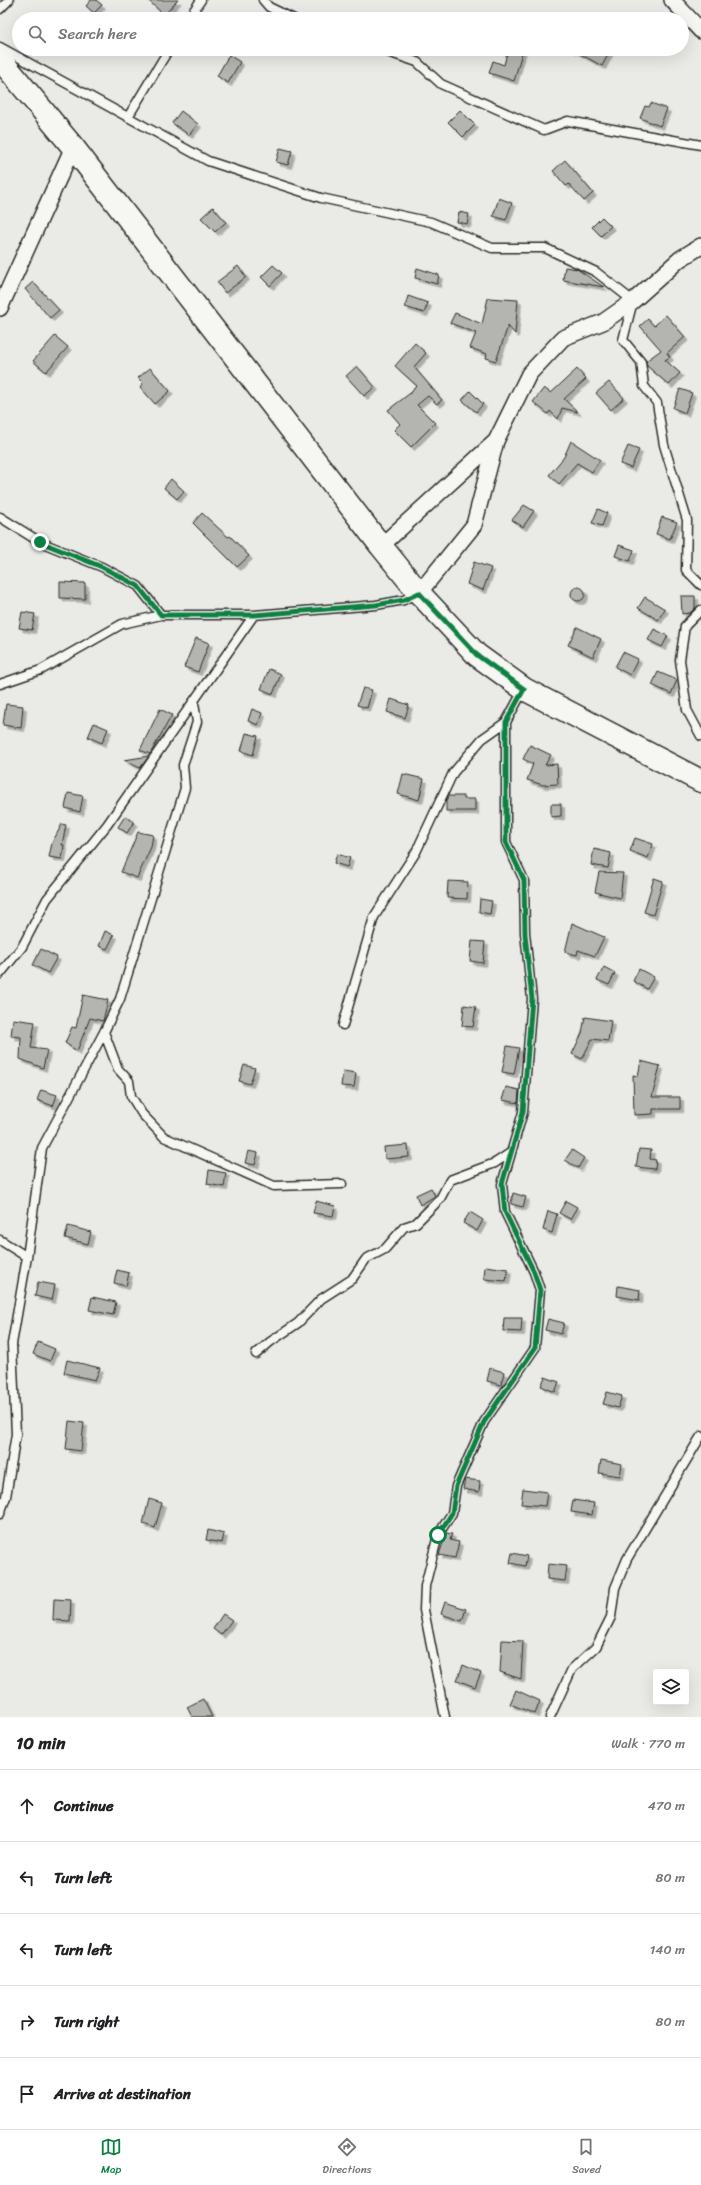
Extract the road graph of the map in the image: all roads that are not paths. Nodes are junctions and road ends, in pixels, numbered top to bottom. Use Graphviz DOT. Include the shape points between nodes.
graph roads {
  1 [pos="9,0"];
  2 [pos="201,0"];
  3 [pos="263,0"];
  4 [pos="672,0"];
  5 [pos="0,9"];
  6 [pos="193,12"];
  7 [pos="279,12"];
  8 [pos="683,12"];
  9 [pos="689,18"];
  10 [pos="701,31"];
  11 [pos="0,47"];
  12 [pos="12,54"];
  13 [pos="16,56"];
  14 [pos="165,56"];
  15 [pos="399,56"];
  16 [pos="0,58"];
  17 [pos="128,117"];
  18 [pos="701,145"];
  19 [pos="72,147"];
  20 [pos="701,246"];
  21 [pos="633,301"];
  22 [pos="0,308"];
  23 [pos="496,441"];
  24 [pos="0,517"];
  25 [pos="381,546"];
  26 [pos="701,585"];
  27 [pos="419,593"];
  28 [pos="701,610"];
  29 [pos="161,615"];
  30 [pos="254,615"];
  31 [pos="0,684"];
  32 [pos="524,689"];
  33 [pos="194,703"];
  34 [pos="506,722"];
  35 [pos="701,736"];
  36 [pos="701,781"];
  37 [pos="0,974"];
  38 [pos="343,1025"];
  39 [pos="104,1032"];
  40 [pos="510,1153"];
  41 [pos="342,1184"];
  42 [pos="0,1240"];
  43 [pos="27,1257"];
  44 [pos="256,1354"];
  45 [pos="701,1436"];
  46 [pos="0,1514"];
  47 [pos="445,1717"];
  48 [pos="550,1717"];
  1 -- 5 [label="lane"];
  2 -- 6 [label="lane"];
  3 -- 7 [label="lane" via="269,7"];
  4 -- 8 [label="street"];
  9 -- 10 [label="street"];
  11 -- 12 [label="lane"];
  13 -- 17 [label="lane"];
  14 -- 17 [label="lane"];
  15 -- 18 [label="lane" via="417,62 441,84 544,130 568,121"];
  16 -- 19 [label="main road"];
  17 -- 21 [label="lane" via="208,160 321,198 431,222 492,248 545,248 596,272"];
  19 -- 22 [label="street"];
  19 -- 25 [label="main road"];
  20 -- 21 [label="street" via="680,259"];
  21 -- 23 [label="street" via="603,322 563,338 529,374"];
  21 -- 26 [label="lane" via="623,340 641,362 644,386 657,403 664,445 687,520 686,570"];
  23 -- 25 [label="street"];
  23 -- 27 [label="street" via="474,525"];
  24 -- 29 [label="lane" via="40,542 102,567 138,586"];
  25 -- 27 [label="main road"];
  27 -- 30 [label="lane" via="404,600 376,605"];
  27 -- 32 [label="main road" via="477,655"];
  28 -- 35 [label="lane" via="685,626 680,660 687,710"];
  29 -- 30 [label="lane"];
  29 -- 31 [label="lane" via="122,624 41,670"];
  30 -- 33 [label="lane"];
  32 -- 34 [label="lane"];
  32 -- 36 [label="main road"];
  33 -- 37 [label="lane" via="107,825 47,899 22,947"];
  33 -- 39 [label="lane" via="197,722 183,765 185,788 120,999"];
  34 -- 38 [label="lane" via="482,738 453,773 416,852 374,917"];
  34 -- 40 [label="lane" via="506,842 524,880 525,934 532,999 523,1112"];
  39 -- 41 [label="lane" via="118,1069 129,1081 131,1096 142,1114 164,1137 274,1186"];
  39 -- 43 [label="lane" via="42,1148"];
  40 -- 44 [label="lane" via="495,1163 450,1180 440,1198 416,1223 404,1227 385,1249 366,1259 352,1280 321,1299 298,1323"];
  40 -- 47 [label="lane" via="502,1184 505,1212 540,1290 535,1348 484,1422 456,1486 452,1513 438,1535 425,1586 424,1610"];
  42 -- 43 [label="lane"];
  43 -- 46 [label="lane" via="12,1344 16,1434 6,1497"];
  45 -- 48 [label="lane" via="628,1559 615,1588 611,1617 596,1647 572,1669"];
}
